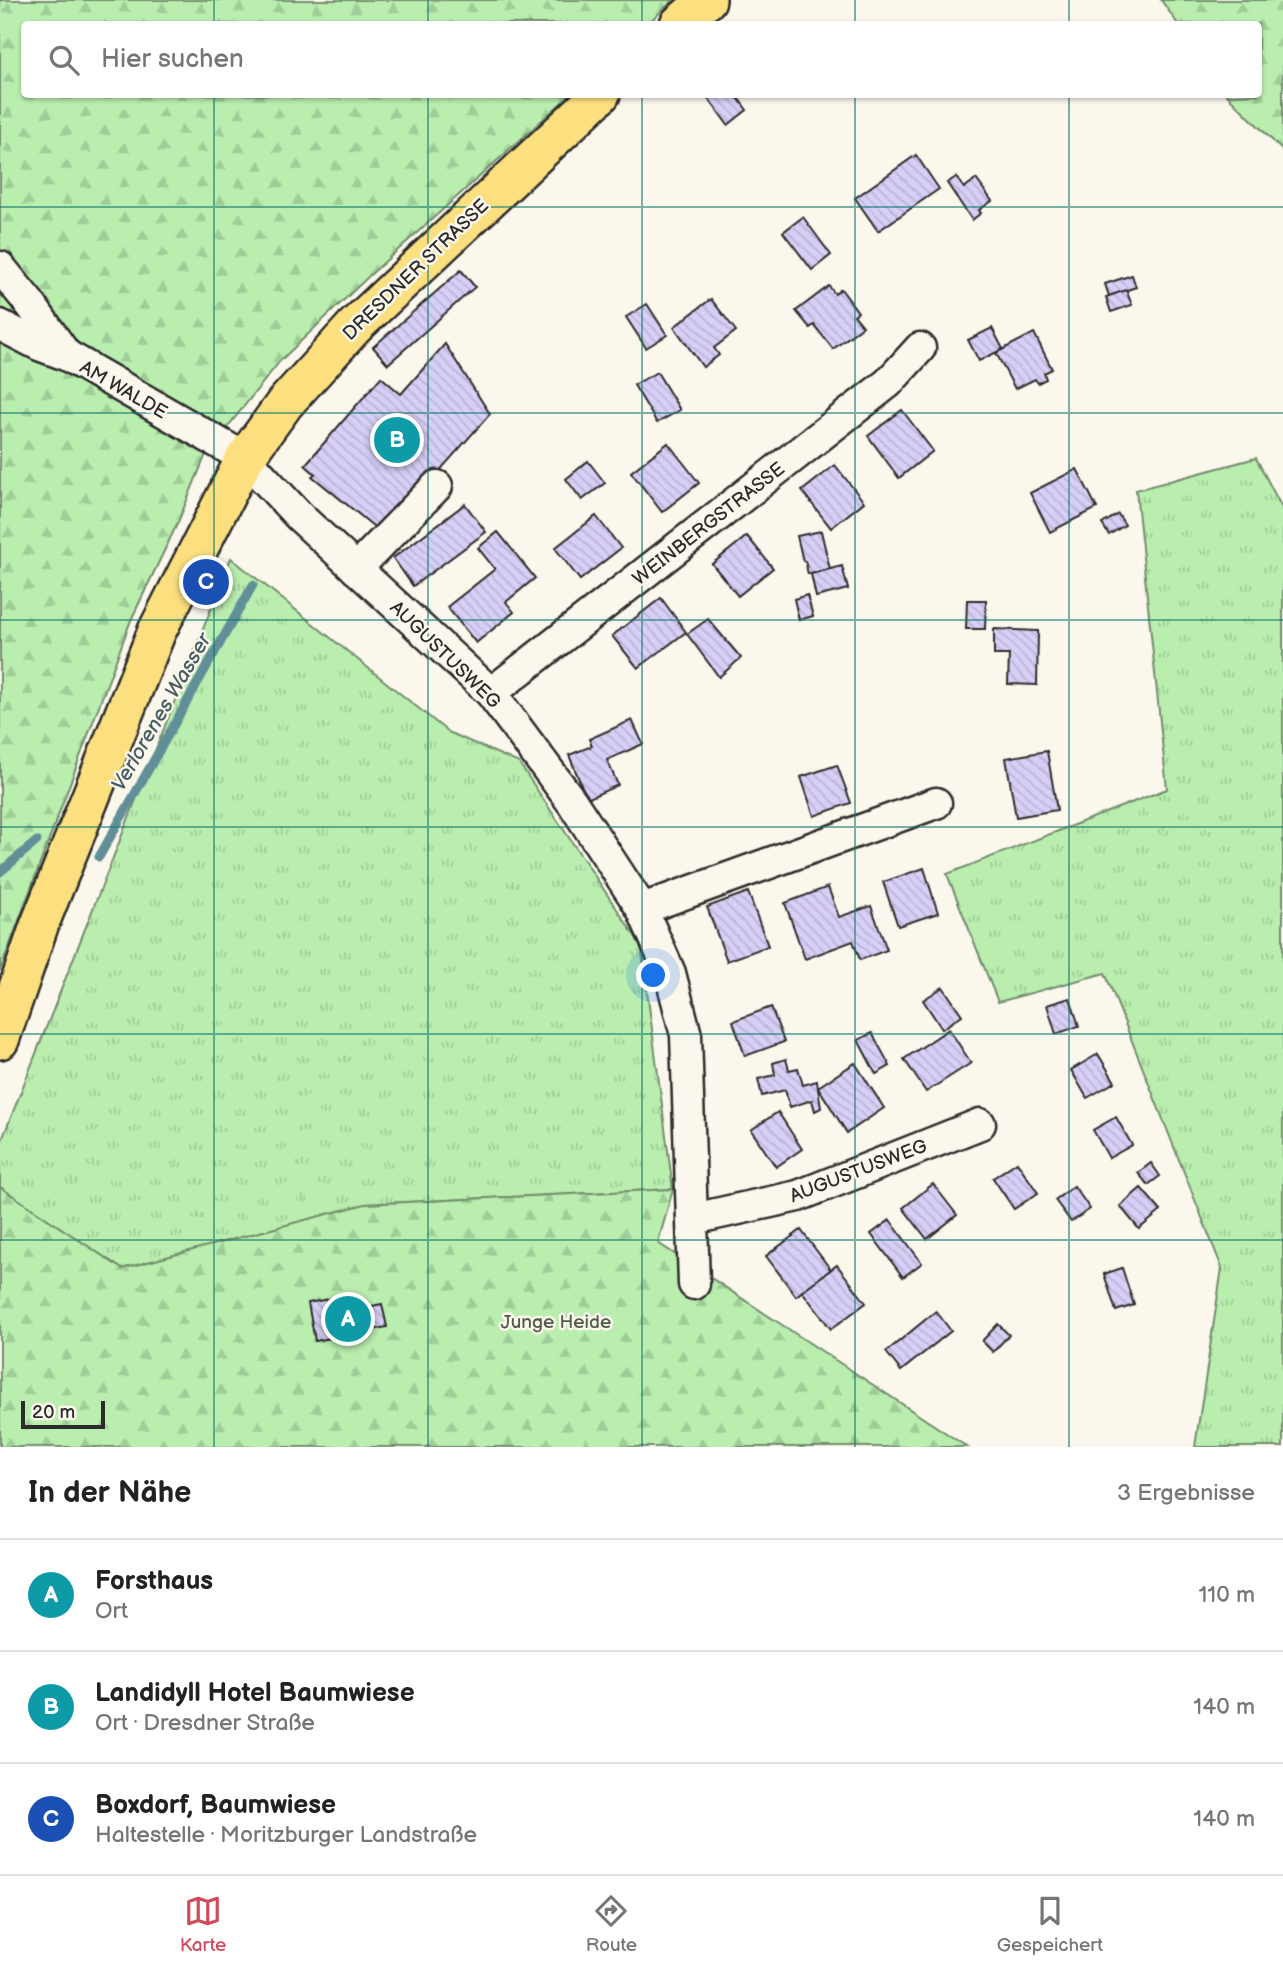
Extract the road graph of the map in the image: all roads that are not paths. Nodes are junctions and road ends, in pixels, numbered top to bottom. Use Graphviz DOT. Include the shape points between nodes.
graph roads {
  1 [pos="707,0"];
  2 [pos="682,21"];
  3 [pos="597,98"];
  4 [pos="0,267"];
  5 [pos="0,325"];
  6 [pos="920,348"];
  7 [pos="66,355"];
  8 [pos="245,458"];
  9 [pos="437,486"];
  10 [pos="356,569"];
  11 [pos="491,693"];
  12 [pos="936,803"];
  13 [pos="642,909"];
  14 [pos="0,1040"];
  15 [pos="980,1124"];
  16 [pos="693,1219"];
  17 [pos="694,1284"];
  1 -- 2 [label="main road"];
  3 -- 8 [label="main road, DRESDNER STRASSE" via="354,327 285,403"];
  4 -- 7 [label="street"];
  5 -- 7 [label="street, AM WALDE"];
  6 -- 11 [label="street, WEINBERGSTRASSE" via="888,383"];
  7 -- 8 [label="street, AM WALDE"];
  8 -- 10 [label="street, AUGUSTUSWEG"];
  8 -- 14 [label="main road, DRESDNER STRASSE" via="158,631 39,926"];
  9 -- 10 [label="street"];
  10 -- 11 [label="street, AUGUSTUSWEG"];
  11 -- 13 [label="street, AUGUSTUSWEG" via="572,802"];
  12 -- 13 [label="street"];
  13 -- 16 [label="street, AUGUSTUSWEG" via="670,973 685,1035"];
  15 -- 16 [label="street, AUGUSTUSWEG" via="798,1196"];
  16 -- 17 [label="street, AUGUSTUSWEG"];
}
